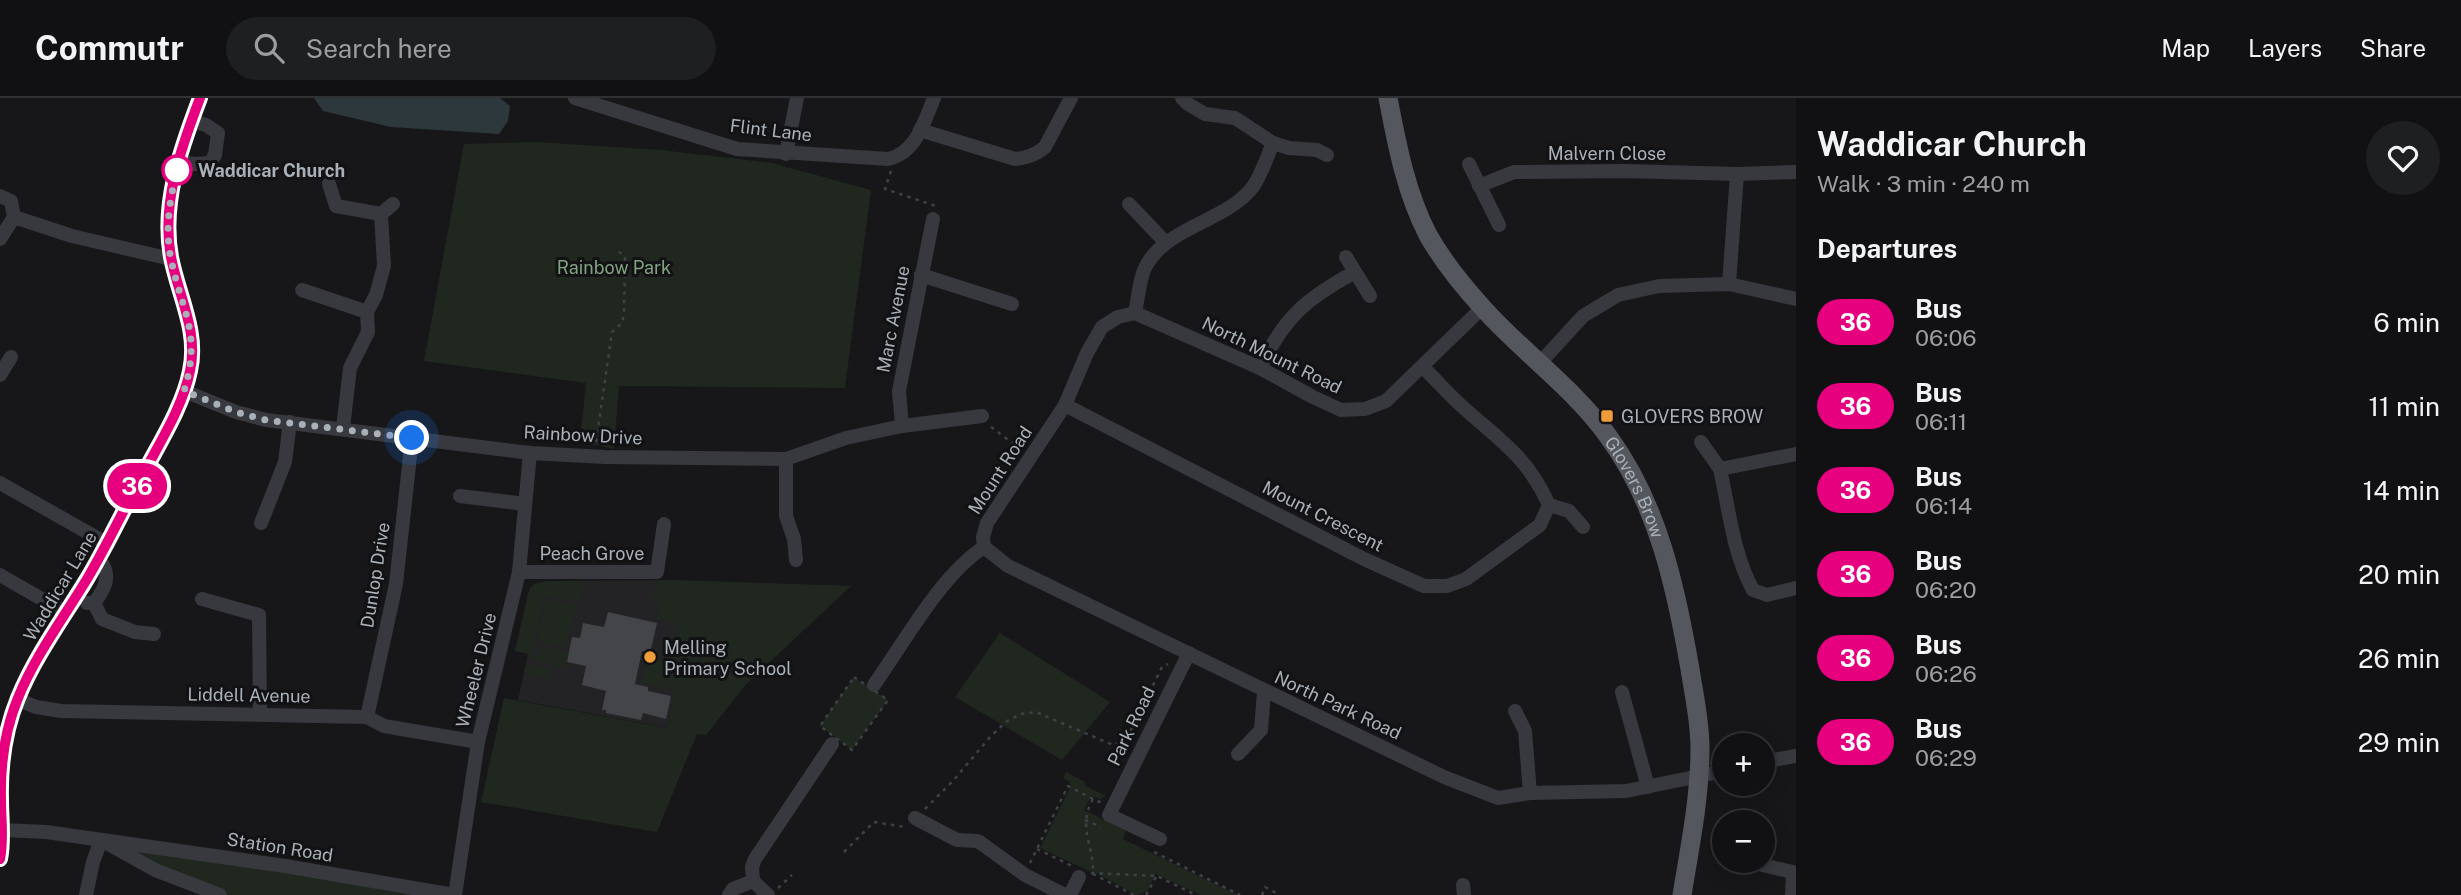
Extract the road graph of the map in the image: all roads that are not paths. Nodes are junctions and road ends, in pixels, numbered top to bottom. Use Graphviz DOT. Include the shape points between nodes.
graph roads {
  1 [pos="200,98"];
  2 [pos="575,98"];
  3 [pos="797,98"];
  4 [pos="934,98"];
  5 [pos="1071,98"];
  6 [pos="1182,98"];
  7 [pos="1390,104"];
  8 [pos="192,121"];
  9 [pos="920,130"];
  10 [pos="1273,143"];
  11 [pos="786,153"];
  12 [pos="1327,155"];
  13 [pos="179,162"];
  14 [pos="1469,164"];
  15 [pos="1796,172"];
  16 [pos="1737,174"];
  17 [pos="328,184"];
  18 [pos="1479,186"];
  19 [pos="0,195"];
  20 [pos="393,204"];
  21 [pos="1129,204"];
  22 [pos="381,214"];
  23 [pos="14,217"];
  24 [pos="933,219"];
  25 [pos="1499,225"];
  26 [pos="0,239"];
  27 [pos="1166,243"];
  28 [pos="1346,257"];
  29 [pos="171,259"];
  30 [pos="1355,272"];
  31 [pos="921,275"];
  32 [pos="1729,284"];
  33 [pos="302,290"];
  34 [pos="1370,296"];
  35 [pos="1796,299"];
  36 [pos="1012,304"];
  37 [pos="1482,308"];
  38 [pos="367,312"];
  39 [pos="1135,313"];
  40 [pos="11,358"];
  41 [pos="1540,363"];
  42 [pos="1423,367"];
  43 [pos="1260,368"];
  44 [pos="0,375"];
  45 [pos="184,391"];
  46 [pos="1065,405"];
  47 [pos="979,417"];
  48 [pos="290,422"];
  49 [pos="902,426"];
  50 [pos="343,428"];
  51 [pos="412,438"];
  52 [pos="1701,442"];
  53 [pos="530,453"];
  54 [pos="1796,454"];
  55 [pos="786,459"];
  56 [pos="1720,469"];
  57 [pos="0,483"];
  58 [pos="460,496"];
  59 [pos="524,504"];
  60 [pos="1549,505"];
  61 [pos="261,523"];
  62 [pos="664,524"];
  63 [pos="1583,527"];
  64 [pos="108,544"];
  65 [pos="985,547"];
  66 [pos="99,559"];
  67 [pos="796,560"];
  68 [pos="520,572"];
  69 [pos="0,575"];
  70 [pos="1796,588"];
  71 [pos="76,598"];
  72 [pos="202,599"];
  73 [pos="94,603"];
  74 [pos="66,613"];
  75 [pos="154,634"];
  76 [pos="1189,653"];
  77 [pos="874,685"];
  78 [pos="1622,691"];
  79 [pos="1264,692"];
  80 [pos="17,699"];
  81 [pos="1515,711"];
  82 [pos="260,714"];
  83 [pos="367,717"];
  84 [pos="478,742"];
  85 [pos="832,744"];
  86 [pos="1238,754"];
  87 [pos="1796,756"];
  88 [pos="1775,760"];
  89 [pos="1712,774"];
  90 [pos="1700,777"];
  91 [pos="1648,787"];
  92 [pos="1530,793"];
  93 [pos="915,818"];
  94 [pos="3,830"];
  95 [pos="101,840"];
  96 [pos="1157,845"];
  97 [pos="0,859"];
  98 [pos="1775,868"];
  99 [pos="1082,872"];
  100 [pos="752,881"];
  101 [pos="86,895"];
  102 [pos="220,895"];
  103 [pos="454,895"];
  104 [pos="729,895"];
  105 [pos="770,895"];
  106 [pos="1067,895"];
  107 [pos="1682,895"];
  108 [pos="1792,895"];
  1 -- 8 [label="street, Waddicar Lane"];
  2 -- 11 [label="street, Flint Lane" via="737,149"];
  3 -- 11 [label="street"];
  4 -- 9 [label="street"];
  5 -- 9 [label="street" via="1045,147 1022,158"];
  6 -- 10 [label="street" via="1205,114 1235,118"];
  7 -- 37 [label="main road, Glovers Brow" via="1401,163 1429,236"];
  8 -- 13 [label="street, Waddicar Lane"];
  8 -- 13 [label="street" via="218,133 215,155 210,163"];
  9 -- 11 [label="street, Flint Lane" via="911,146 896,158"];
  10 -- 12 [label="street"];
  10 -- 27 [label="street" via="1252,188 1224,211"];
  13 -- 29 [label="street, Waddicar Lane" via="168,210"];
  14 -- 18 [label="street"];
  15 -- 16 [label="street, Malvern Close"];
  16 -- 18 [label="street, Malvern Close" via="1514,172"];
  16 -- 32 [label="street"];
  17 -- 22 [label="street" via="336,206"];
  18 -- 25 [label="street"];
  19 -- 23 [label="street" via="11,201"];
  20 -- 22 [label="street"];
  21 -- 27 [label="street"];
  22 -- 38 [label="street" via="384,266"];
  23 -- 26 [label="street"];
  23 -- 29 [label="street"];
  24 -- 31 [label="street, Marc Avenue"];
  27 -- 39 [label="street" via="1144,269"];
  28 -- 30 [label="street"];
  29 -- 45 [label="street, Waddicar Lane" via="191,334 191,370"];
  30 -- 34 [label="street"];
  30 -- 43 [label="street" via="1318,292 1289,320"];
  31 -- 36 [label="street"];
  31 -- 49 [label="street, Marc Avenue" via="899,391"];
  32 -- 35 [label="street"];
  32 -- 41 [label="street" via="1659,286 1618,295 1583,316"];
  33 -- 38 [label="street"];
  37 -- 41 [label="main road, Glovers Brow"];
  37 -- 42 [label="street, North Mount Road"];
  38 -- 50 [label="street" via="368,332 350,368"];
  39 -- 43 [label="street, North Mount Road"];
  39 -- 46 [label="street, Mount Road" via="1102,327"];
  40 -- 44 [label="street"];
  41 -- 90 [label="main road, Glovers Brow" via="1608,435 1654,521 1686,645 1698,712"];
  42 -- 43 [label="street, North Mount Road" via="1386,401 1365,410 1341,410"];
  42 -- 60 [label="street" via="1505,442 1539,482"];
  45 -- 48 [label="street, Rainbow Drive" via="236,412"];
  45 -- 64 [label="street, Waddicar Lane"];
  46 -- 60 [label="street, Mount Crescent" via="1424,586 1447,586 1466,579 1540,525"];
  46 -- 65 [label="street, Mount Road" via="987,523"];
  47 -- 49 [label="street, Rainbow Drive"];
  48 -- 50 [label="street, Rainbow Drive"];
  48 -- 61 [label="street" via="285,462"];
  49 -- 55 [label="street, Rainbow Drive"];
  50 -- 51 [label="street, Rainbow Drive"];
  51 -- 53 [label="street, Rainbow Drive"];
  51 -- 83 [label="street, Dunlop Drive" via="396,584"];
  52 -- 56 [label="street"];
  53 -- 55 [label="street, Rainbow Drive"];
  53 -- 59 [label="street, Wheeler Drive"];
  54 -- 56 [label="street"];
  55 -- 67 [label="street" via="786,516"];
  56 -- 70 [label="street" via="1738,551 1753,590 1767,595"];
  57 -- 64 [label="street"];
  58 -- 59 [label="street"];
  59 -- 68 [label="street, Wheeler Drive"];
  60 -- 63 [label="street" via="1569,511"];
  62 -- 68 [label="street, Peach Grove" via="657,572"];
  64 -- 66 [label="street, Waddicar Lane"];
  65 -- 76 [label="street, North Park Road" via="1007,566"];
  65 -- 77 [label="street" via="950,577"];
  66 -- 71 [label="street, Waddicar Lane"];
  66 -- 73 [label="street" via="108,575"];
  68 -- 84 [label="street, Wheeler Drive"];
  69 -- 74 [label="street"];
  71 -- 73 [label="street"];
  71 -- 74 [label="street, Waddicar Lane"];
  72 -- 82 [label="street" via="259,615"];
  73 -- 75 [label="street" via="102,620"];
  74 -- 80 [label="street, Waddicar Lane"];
  76 -- 79 [label="street, North Park Road"];
  76 -- 96 [label="street, Park Road" via="1108,823"];
  78 -- 91 [label="street"];
  79 -- 86 [label="street" via="1261,730"];
  79 -- 92 [label="street, North Park Road" via="1499,798"];
  80 -- 82 [label="street, Liddell Avenue" via="61,711"];
  80 -- 94 [label="street, Waddicar Lane" via="1,766"];
  81 -- 92 [label="street" via="1525,731"];
  82 -- 83 [label="street, Liddell Avenue"];
  83 -- 84 [label="street, Liddell Avenue" via="384,726"];
  84 -- 103 [label="street, Wheeler Drive"];
  85 -- 100 [label="street" via="755,859"];
  87 -- 88 [label="street"];
  89 -- 90 [label="street, North Park Road"];
  90 -- 91 [label="street, North Park Road"];
  90 -- 107 [label="main road, Glovers Brow"];
  91 -- 92 [label="street, North Park Road" via="1608,793"];
  93 -- 106 [label="street" via="957,840 978,841 1025,875"];
  94 -- 95 [label="street, Station Road"];
  94 -- 97 [label="street, Waddicar Lane"];
  95 -- 101 [label="street"];
  95 -- 102 [label="street, Station Road" via="155,870"];
  95 -- 103 [label="street, Station Road"];
  98 -- 108 [label="street" via="1793,872"];
  99 -- 106 [label="street"];
  100 -- 104 [label="street"];
  100 -- 105 [label="street"];
}
